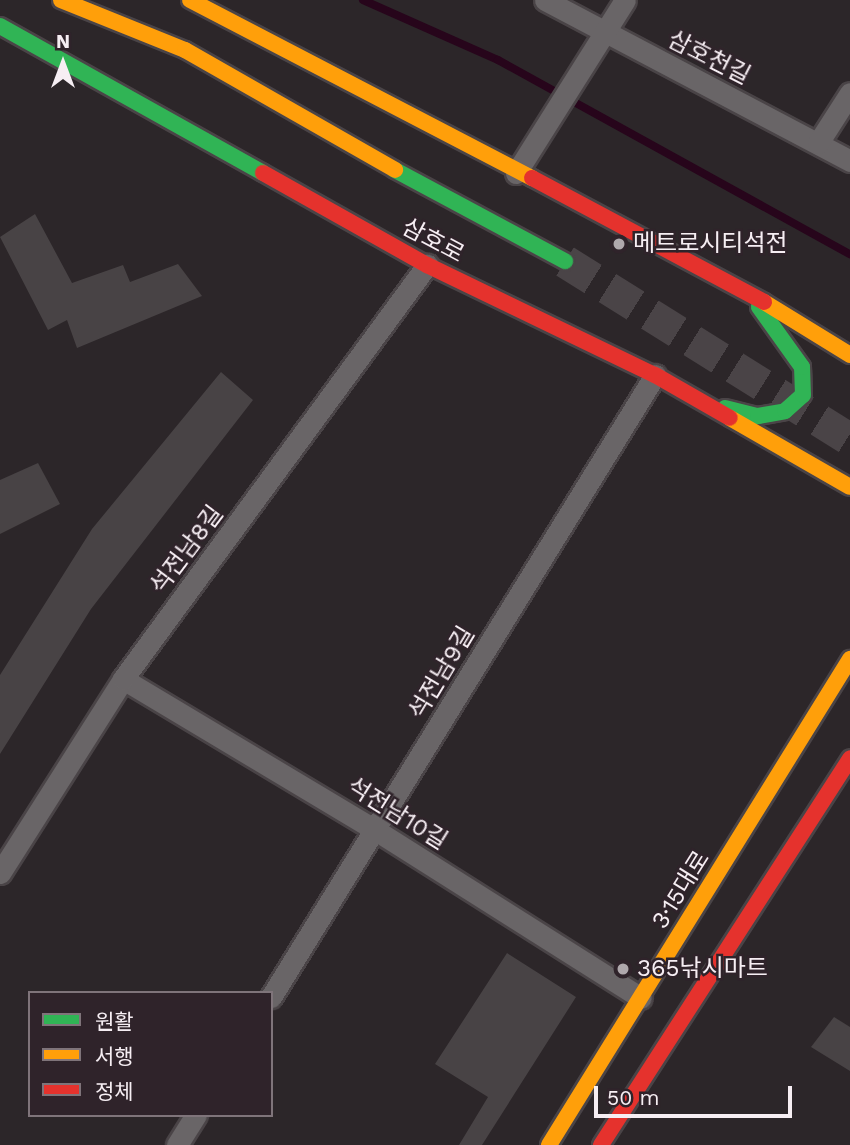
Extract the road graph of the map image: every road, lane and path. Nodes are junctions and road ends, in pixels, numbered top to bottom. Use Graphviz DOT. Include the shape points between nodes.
graph roads {
  1 [pos="61,0"];
  2 [pos="190,0"];
  3 [pos="545,0"];
  4 [pos="625,0"];
  5 [pos="0,26"];
  6 [pos="599,41"];
  7 [pos="850,93"];
  8 [pos="818,143"];
  9 [pos="850,160"];
  10 [pos="516,173"];
  11 [pos="565,261"];
  12 [pos="427,265"];
  13 [pos="742,288"];
  14 [pos="850,355"];
  15 [pos="655,375"];
  16 [pos="702,403"];
  17 [pos="850,488"];
  18 [pos="850,659"];
  19 [pos="122,679"];
  20 [pos="850,758"];
  21 [pos="377,831"];
  22 [pos="0,873"];
  23 [pos="273,994"];
  24 [pos="641,998"];
  25 [pos="195,1117"];
  26 [pos="177,1145"];
  27 [pos="549,1145"];
  28 [pos="601,1145"];
  1 -- 11 [label="main road, 삼호로" via="185,50 424,187"];
  2 -- 10 [label="main road"];
  3 -- 6 [label="street, 삼호천길"];
  4 -- 6 [label="street"];
  5 -- 12 [label="main road, 삼호로"];
  6 -- 8 [label="street, 삼호천길"];
  6 -- 10 [label="street"];
  7 -- 8 [label="street"];
  8 -- 9 [label="street, 삼호천길"];
  10 -- 13 [label="main road"];
  12 -- 15 [label="main road, 삼호로"];
  12 -- 19 [label="street, 석전남8길"];
  13 -- 14 [label="main road"];
  13 -- 16 [label="main road" via="802,367 803,396 785,411 758,416"];
  15 -- 16 [label="main road, 삼호로"];
  15 -- 21 [label="street, 석전남9길"];
  16 -- 17 [label="main road, 삼호로"];
  18 -- 24 [label="main road, 3·15대로"];
  19 -- 21 [label="street, 석전남10길"];
  19 -- 22 [label="street, 석전남8길"];
  20 -- 28 [label="main road"];
  21 -- 23 [label="street, 석전남9길"];
  21 -- 24 [label="street, 석전남10길"];
  24 -- 27 [label="main road, 3·15대로"];
  25 -- 26 [label="street"];
}
